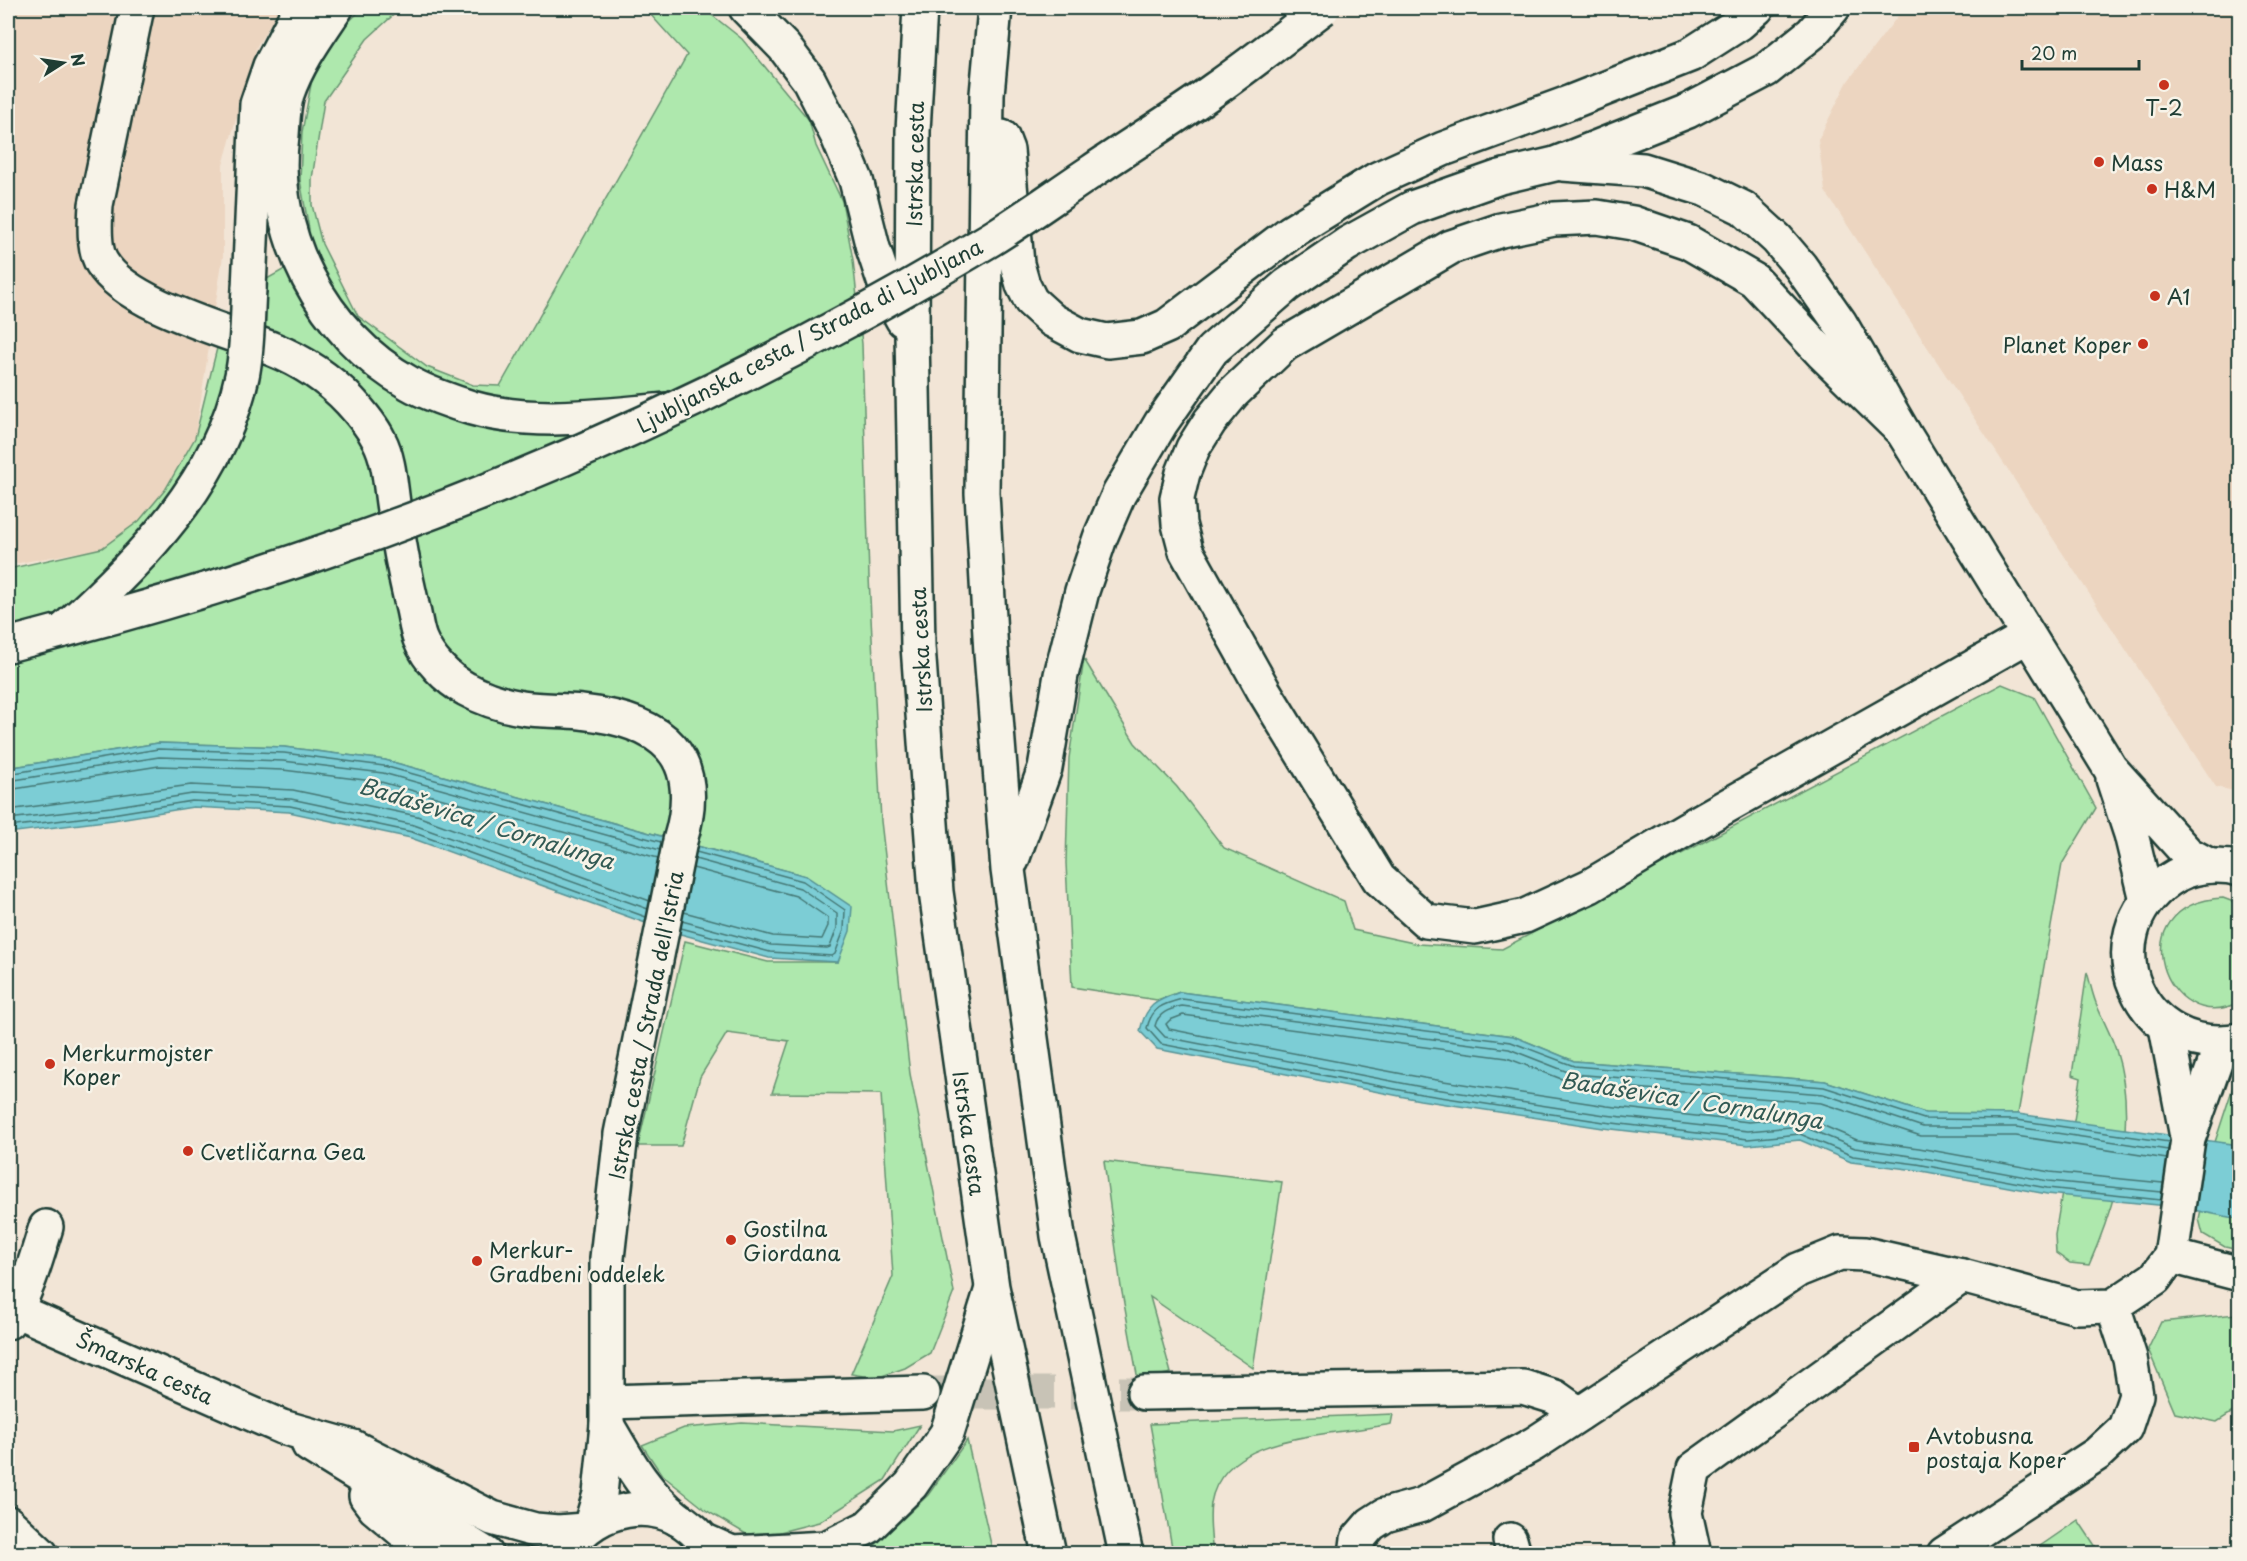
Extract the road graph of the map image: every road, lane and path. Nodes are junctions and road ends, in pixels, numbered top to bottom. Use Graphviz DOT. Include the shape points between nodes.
graph roads {
  1 [pos="137,8"];
  2 [pos="304,8"];
  3 [pos="336,8"];
  4 [pos="746,8"];
  5 [pos="920,8"];
  6 [pos="995,8"];
  7 [pos="1323,8"];
  8 [pos="1757,8"];
  9 [pos="1833,8"];
  10 [pos="987,94"];
  11 [pos="1555,164"];
  12 [pos="912,335"];
  13 [pos="675,409"];
  14 [pos="1903,432"];
  15 [pos="64,630"];
  16 [pos="2028,636"];
  17 [pos="8,645"];
  18 [pos="2110,768"];
  19 [pos="2225,867"];
  20 [pos="1008,870"];
  21 [pos="2147,900"];
  22 [pos="2166,1027"];
  23 [pos="2231,1042"];
  24 [pos="2188,1139"];
  25 [pos="46,1227"];
  26 [pos="2171,1256"];
  27 [pos="2240,1274"];
  28 [pos="1962,1276"];
  29 [pos="992,1287"];
  30 [pos="2114,1306"];
  31 [pos="10,1313"];
  32 [pos="923,1393"];
  33 [pos="1144,1393"];
  34 [pos="607,1413"];
  35 [pos="1579,1414"];
  36 [pos="282,1427"];
  37 [pos="342,1467"];
  38 [pos="678,1519"];
  39 [pos="8,1523"];
  40 [pos="580,1536"];
  41 [pos="707,1547"];
  42 [pos="41,1554"];
  43 [pos="430,1554"];
  44 [pos="486,1554"];
  45 [pos="1049,1554"];
  46 [pos="1126,1554"];
  47 [pos="1356,1554"];
  48 [pos="1694,1554"];
  49 [pos="1944,1554"];
  1 -- 34 [label="main road, Istrska cesta / Strada dell'Istria" via="96,205 94,231 101,263 123,285 151,302 306,365 328,379 367,422 380,441 389,470 402,562 420,639 441,672 483,697 521,708 582,712 621,719 647,729 666,741 680,759 688,782 687,819 620,1145 607,1258"];
  2 -- 15 [label="main road, bridge" via="270,66 257,104 243,374 235,402 198,482 171,519 102,596"];
  3 -- 13 [label="main road" via="305,56 287,96 279,152 283,210 299,261 326,307 362,349 409,384 473,408 526,417 589,417"];
  4 -- 12 [label="main road" via="809,80 838,137 856,180 888,293"];
  5 -- 12 [label="main road, Istrska cesta" via="913,131"];
  6 -- 10 [label="main road"];
  7 -- 13 [label="main road, Ljubljanska cesta / Strada di Ljubljana, bridge" via="1214,90 993,238"];
  8 -- 10 [label="main road" via="1689,55 1443,149 1377,179 1291,232 1167,326 1142,337 1107,341 1080,335 1052,320 1031,301 1023,285 1017,264 1007,150"];
  9 -- 11 [label="main road" via="1812,33 1766,70 1688,111"];
  10 -- 20 [label="main road" via="982,493"];
  11 -- 14 [label="main road" via="1642,170 1704,189 1743,208 1777,238 1800,266 1840,323"];
  11 -- 20 [label="main road" via="1500,177 1412,208 1347,244 1287,285 1212,350 1161,423 1119,494 1100,538 1060,675 1045,768"];
  12 -- 29 [label="main road, Istrska cesta" via="918,646 936,892"];
  13 -- 15 [label="main road, Ljubljanska cesta / Strada di Ljubljana, bridge" via="520,477 328,550 196,594"];
  14 -- 16 [label="main road"];
  14 -- 16 [label="main road" via="1754,280 1688,242 1632,223 1597,217 1554,219 1501,230 1451,247 1285,344 1233,393 1193,448 1177,498 1179,524 1186,551 1264,692 1379,879 1426,921 1475,927 1525,916 1590,886"];
  15 -- 17 [label="main road, Ljubljanska cesta / Strada di Ljubljana"];
  16 -- 18 [label="main road"];
  18 -- 19 [label="main road" via="2188,854"];
  18 -- 21 [label="main road"];
  19 -- 21 [label="main road" via="2191,869 2174,876"];
  20 -- 46 [label="main road" via="1058,1236"];
  21 -- 22 [label="main road" via="2132,932 2129,967 2142,1001"];
  22 -- 23 [label="main road" via="2193,1040"];
  22 -- 24 [label="main road"];
  23 -- 24 [label="main road"];
  24 -- 26 [label="main road"];
  25 -- 31 [label="main road"];
  26 -- 27 [label="main road"];
  26 -- 30 [label="main road" via="2154,1278"];
  28 -- 30 [label="main road" via="2077,1307"];
  28 -- 35 [label="main road" via="1865,1254 1840,1253 1798,1270"];
  28 -- 48 [label="main road" via="1694,1469 1685,1513"];
  29 -- 41 [label="main road" via="947,1433 911,1485 868,1527 826,1548 732,1553"];
  29 -- 45 [label="main road, Istrska cesta"];
  30 -- 49 [label="main road" via="2130,1358 2136,1395 2125,1428 2097,1454"];
  31 -- 36 [label="main road, Šmarska cesta"];
  32 -- 34 [label="main road"];
  33 -- 35 [label="main road" via="1523,1387 1555,1397"];
  34 -- 38 [label="main road" via="646,1489"];
  34 -- 40 [label="main road, Istrska cesta / Strada dell'Istria" via="600,1494"];
  35 -- 47 [label="main road" via="1534,1444 1422,1505 1385,1515 1358,1539"];
  36 -- 37 [label="main road"];
  36 -- 40 [label="main road" via="353,1447 492,1518 535,1530"];
  37 -- 43 [label="main road" via="375,1508"];
  37 -- 44 [label="main road"];
  38 -- 40 [label="main road" via="655,1511 631,1509 614,1513"];
  38 -- 41 [label="main road"];
  39 -- 42 [label="main road"];
}
